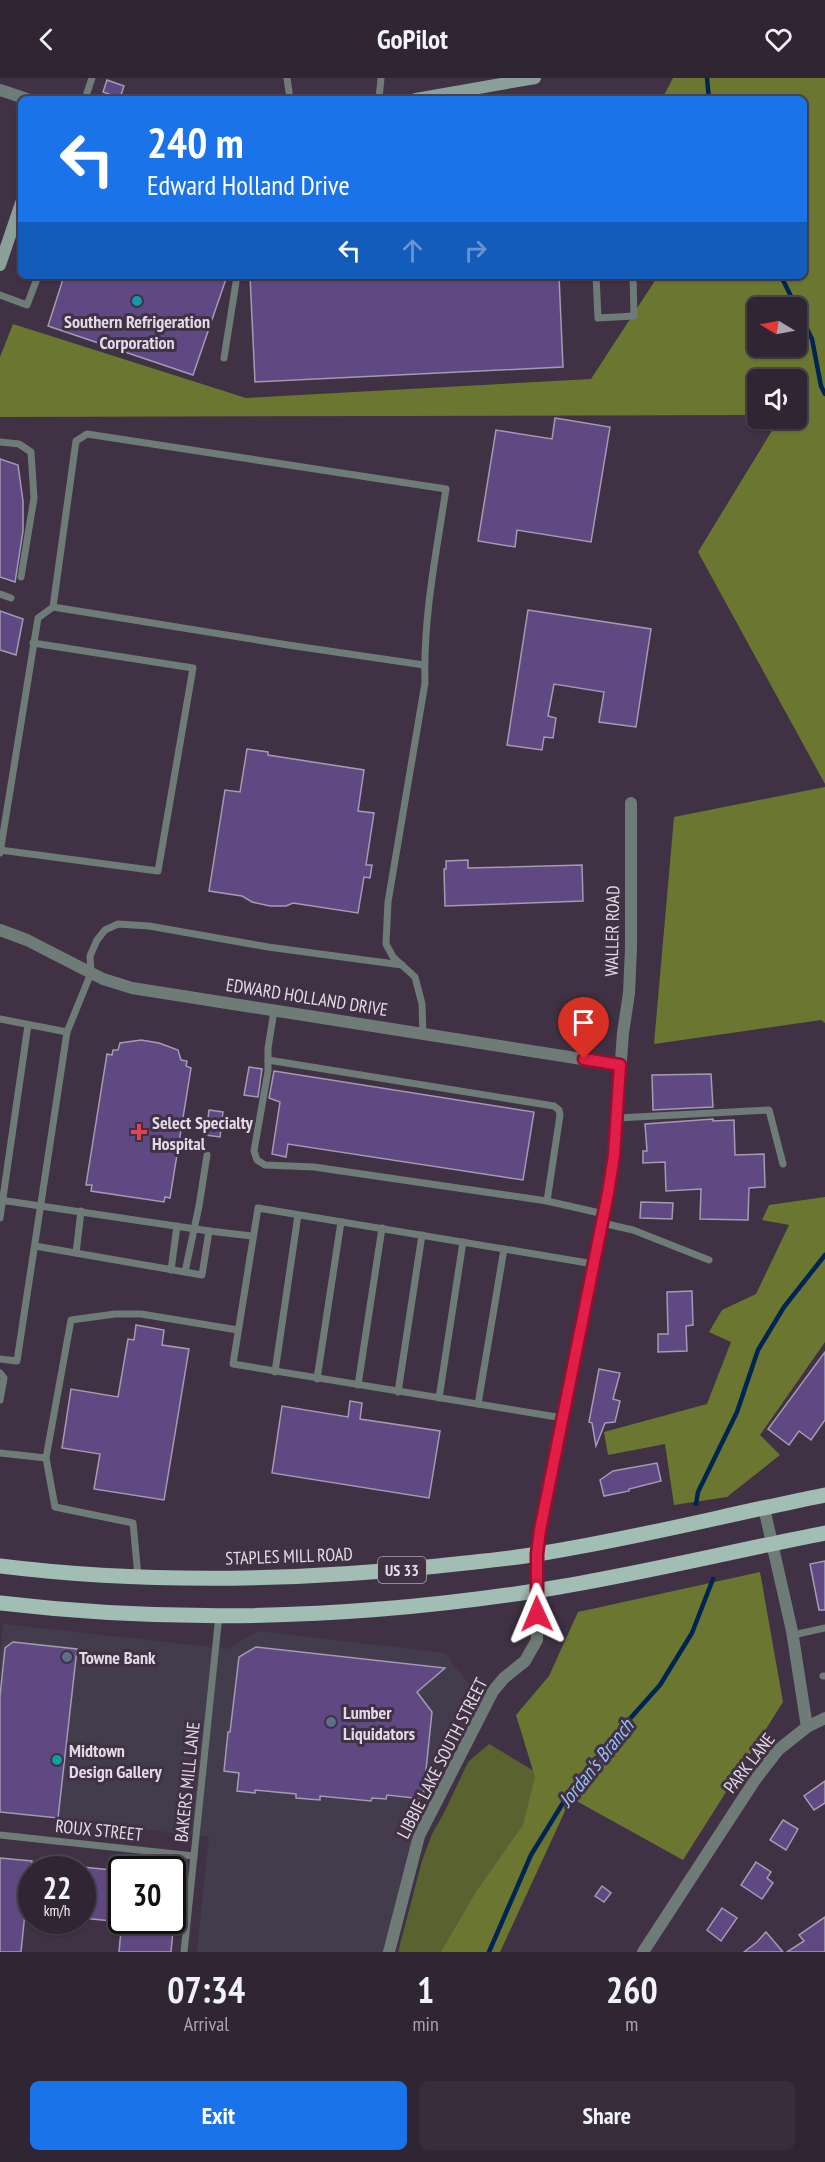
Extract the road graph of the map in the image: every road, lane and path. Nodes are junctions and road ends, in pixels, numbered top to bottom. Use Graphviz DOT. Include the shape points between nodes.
graph roads {
  1 [pos="92,78"];
  2 [pos="287,78"];
  3 [pos="381,78"];
  4 [pos="535,78"];
  5 [pos="481,88"];
  6 [pos="0,90"];
  7 [pos="18,96"];
  8 [pos="86,96"];
  9 [pos="290,96"];
  10 [pos="379,96"];
  11 [pos="434,96"];
  12 [pos="18,212"];
  13 [pos="0,265"];
  14 [pos="37,279"];
  15 [pos="237,279"];
  16 [pos="596,279"];
  17 [pos="633,279"];
  18 [pos="0,296"];
  19 [pos="224,358"];
  20 [pos="0,442"];
  21 [pos="21,577"];
  22 [pos="0,594"];
  23 [pos="11,598"];
  24 [pos="53,607"];
  25 [pos="33,643"];
  26 [pos="424,665"];
  27 [pos="632,803"];
  28 [pos="0,851"];
  29 [pos="0,930"];
  30 [pos="402,965"];
  31 [pos="91,972"];
  32 [pos="274,1011"];
  33 [pos="0,1020"];
  34 [pos="28,1025"];
  35 [pos="67,1032"];
  36 [pos="423,1034"];
  37 [pos="268,1060"];
  38 [pos="620,1065"];
  39 [pos="616,1118"];
  40 [pos="207,1155"];
  41 [pos="783,1164"];
  42 [pos="2,1200"];
  43 [pos="547,1201"];
  44 [pos="41,1205"];
  45 [pos="81,1211"];
  46 [pos="298,1215"];
  47 [pos="0,1218"];
  48 [pos="603,1218"];
  49 [pos="341,1222"];
  50 [pos="177,1226"];
  51 [pos="382,1228"];
  52 [pos="193,1229"];
  53 [pos="209,1231"];
  54 [pos="422,1235"];
  55 [pos="252,1236"];
  56 [pos="463,1242"];
  57 [pos="35,1246"];
  58 [pos="504,1248"];
  59 [pos="76,1253"];
  60 [pos="709,1260"];
  61 [pos="594,1264"];
  62 [pos="171,1270"];
  63 [pos="185,1272"];
  64 [pos="238,1330"];
  65 [pos="0,1359"];
  66 [pos="276,1372"];
  67 [pos="0,1373"];
  68 [pos="317,1379"];
  69 [pos="358,1386"];
  70 [pos="398,1392"];
  71 [pos="439,1398"];
  72 [pos="0,1400"];
  73 [pos="478,1404"];
  74 [pos="563,1418"];
  75 [pos="0,1453"];
  76 [pos="46,1458"];
  77 [pos="825,1495"];
  78 [pos="764,1508"];
  79 [pos="825,1533"];
  80 [pos="772,1544"];
  81 [pos="537,1554"];
  82 [pos="0,1566"];
  83 [pos="138,1576"];
  84 [pos="537,1591"];
  85 [pos="0,1603"];
  86 [pos="219,1615"];
  87 [pos="825,1628"];
  88 [pos="793,1635"];
  89 [pos="825,1718"];
  90 [pos="807,1727"];
  91 [pos="0,1835"];
  92 [pos="194,1856"];
  93 [pos="184,1952"];
  94 [pos="388,1952"];
  95 [pos="643,1952"];
  1 -- 8 [label="lane"];
  2 -- 9 [label="lane"];
  3 -- 10 [label="lane"];
  4 -- 5 [label="street"];
  5 -- 11 [label="street"];
  6 -- 7 [label="street"];
  12 -- 13 [label="street"];
  14 -- 18 [label="lane" via="27,305"];
  15 -- 19 [label="lane"];
  16 -- 17 [label="lane" via="598,318 634,316"];
  20 -- 21 [label="lane" via="20,444 31,452 34,498"];
  22 -- 23 [label="lane"];
  24 -- 25 [label="lane" via="38,618"];
  24 -- 26 [label="lane"];
  24 -- 26 [label="lane" via="76,441 87,434 446,489"];
  25 -- 28 [label="lane"];
  25 -- 28 [label="lane" via="193,668 158,871"];
  26 -- 30 [label="lane" via="388,902 386,944"];
  27 -- 38 [label="street, WALLER ROAD" via="629,993"];
  29 -- 31 [label="street, EDWARD HOLLAND DRIVE"];
  30 -- 31 [label="lane" via="118,924 105,930 97,940 90,956"];
  30 -- 36 [label="lane" via="415,977 422,1004"];
  31 -- 32 [label="street, EDWARD HOLLAND DRIVE" via="132,988"];
  31 -- 35 [label="lane"];
  32 -- 36 [label="street, EDWARD HOLLAND DRIVE"];
  32 -- 37 [label="lane"];
  33 -- 34 [label="lane"];
  34 -- 35 [label="lane"];
  34 -- 42 [label="lane"];
  35 -- 44 [label="lane"];
  36 -- 38 [label="street, EDWARD HOLLAND DRIVE"];
  37 -- 43 [label="lane" via="554,1106 560,1115"];
  37 -- 43 [label="lane" via="254,1151 257,1160 265,1165 314,1167"];
  38 -- 39 [label="street, WALLER ROAD"];
  39 -- 41 [label="lane" via="769,1110"];
  39 -- 48 [label="street, WALLER ROAD"];
  40 -- 52 [label="lane"];
  42 -- 44 [label="lane"];
  42 -- 47 [label="lane"];
  43 -- 48 [label="lane"];
  44 -- 45 [label="lane"];
  44 -- 57 [label="lane"];
  45 -- 50 [label="lane"];
  45 -- 59 [label="lane"];
  46 -- 49 [label="lane"];
  46 -- 55 [label="lane" via="258,1208"];
  46 -- 66 [label="lane"];
  48 -- 60 [label="lane"];
  48 -- 61 [label="street, WALLER ROAD"];
  49 -- 51 [label="lane"];
  49 -- 68 [label="lane"];
  50 -- 52 [label="lane"];
  50 -- 62 [label="lane"];
  51 -- 54 [label="lane"];
  51 -- 69 [label="lane"];
  52 -- 53 [label="lane"];
  52 -- 63 [label="lane"];
  53 -- 55 [label="lane"];
  53 -- 63 [label="lane" via="202,1275"];
  54 -- 56 [label="lane"];
  54 -- 70 [label="lane"];
  55 -- 64 [label="lane"];
  56 -- 58 [label="lane"];
  56 -- 71 [label="lane"];
  57 -- 59 [label="lane"];
  57 -- 65 [label="lane" via="17,1362"];
  58 -- 61 [label="lane"];
  58 -- 73 [label="lane"];
  59 -- 62 [label="lane"];
  61 -- 74 [label="street, WALLER ROAD"];
  62 -- 63 [label="lane"];
  64 -- 66 [label="lane" via="233,1364"];
  64 -- 76 [label="lane" via="141,1314 71,1320"];
  66 -- 68 [label="lane"];
  67 -- 72 [label="lane" via="4,1378"];
  68 -- 69 [label="lane"];
  69 -- 70 [label="lane"];
  70 -- 71 [label="lane"];
  71 -- 73 [label="lane"];
  73 -- 74 [label="lane"];
  74 -- 81 [label="street, WALLER ROAD"];
  75 -- 76 [label="lane"];
  76 -- 83 [label="lane" via="55,1507 134,1522"];
  77 -- 78 [label="main road, STAPLES MILL ROAD / US 33"];
  78 -- 80 [label="street"];
  78 -- 81 [label="main road, STAPLES MILL ROAD / US 33"];
  79 -- 80 [label="main road, US 33"];
  80 -- 84 [label="main road, US 33"];
  80 -- 88 [label="street"];
  81 -- 83 [label="main road, STAPLES MILL ROAD / US 33" via="323,1576"];
  81 -- 84 [label="street, WALLER ROAD"];
  82 -- 83 [label="main road, STAPLES MILL ROAD / US 33"];
  84 -- 86 [label="main road, US 33" via="365,1610"];
  84 -- 94 [label="street, LIBBIE LAKE SOUTH STREET" via="538,1632 534,1648 493,1691 427,1819"];
  85 -- 86 [label="main road, US 33"];
  86 -- 92 [label="lane, BAKERS MILL LANE"];
  87 -- 88 [label="lane"];
  88 -- 90 [label="street"];
  89 -- 90 [label="street, PARK LANE"];
  90 -- 95 [label="street, PARK LANE" via="778,1750 755,1780"];
  91 -- 92 [label="lane, ROUX STREET"];
  92 -- 93 [label="lane, BAKERS MILL LANE"];
}
